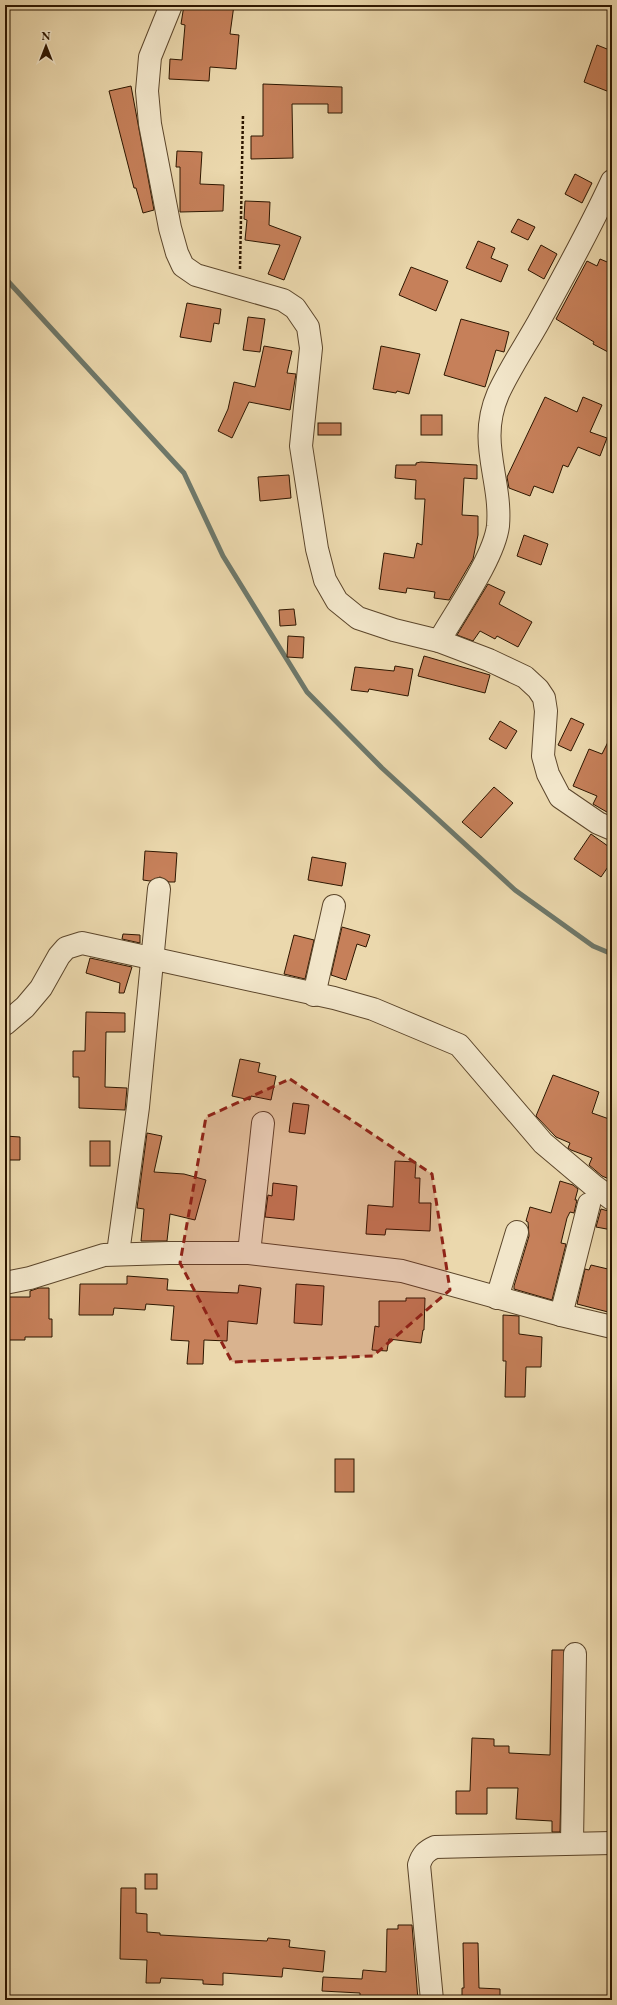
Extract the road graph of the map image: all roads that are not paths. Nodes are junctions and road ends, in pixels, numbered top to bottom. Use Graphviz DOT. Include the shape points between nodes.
graph roads {
  1 [pos="172,5"];
  2 [pos="610,190"];
  3 [pos="439,641"];
  4 [pos="612,829"];
  5 [pos="159,889"];
  6 [pos="334,906"];
  7 [pos="153,958"];
  8 [pos="314,995"];
  9 [pos="5,1024"];
  10 [pos="263,1123"];
  11 [pos="612,1199"];
  12 [pos="589,1204"];
  13 [pos="517,1232"];
  14 [pos="118,1253"];
  15 [pos="249,1253"];
  16 [pos="5,1283"];
  17 [pos="497,1298"];
  18 [pos="562,1315"];
  19 [pos="612,1327"];
  20 [pos="575,1654"];
  21 [pos="572,1843"];
  22 [pos="612,1843"];
  23 [pos="432,2000"];
  1 -- 3 [label="street" via="150,57 147,91 150,124 177,253 183,266 196,275 283,300 295,308 308,327 311,348 301,446 317,549 325,580 337,601 358,618"];
  2 -- 3 [label="street" via="498,394 491,419 489,445 498,507 498,526 492,549"];
  3 -- 4 [label="street" via="525,677 538,689 544,698 546,711 544,756 548,774 560,797 598,823"];
  5 -- 7 [label="street"];
  6 -- 8 [label="street"];
  7 -- 8 [label="street"];
  7 -- 9 [label="street" via="82,943 66,948 41,988 25,1007"];
  7 -- 14 [label="street" via="137,1120"];
  8 -- 11 [label="street" via="373,1009 459,1045 543,1143"];
  10 -- 15 [label="street"];
  12 -- 18 [label="street"];
  13 -- 17 [label="street"];
  14 -- 15 [label="street"];
  14 -- 16 [label="street"];
  15 -- 17 [label="street" via="402,1271"];
  17 -- 18 [label="street"];
  18 -- 19 [label="street"];
  20 -- 21 [label="street"];
  21 -- 22 [label="street"];
  21 -- 23 [label="street" via="435,1847 421,1857 419,1865"];
}
